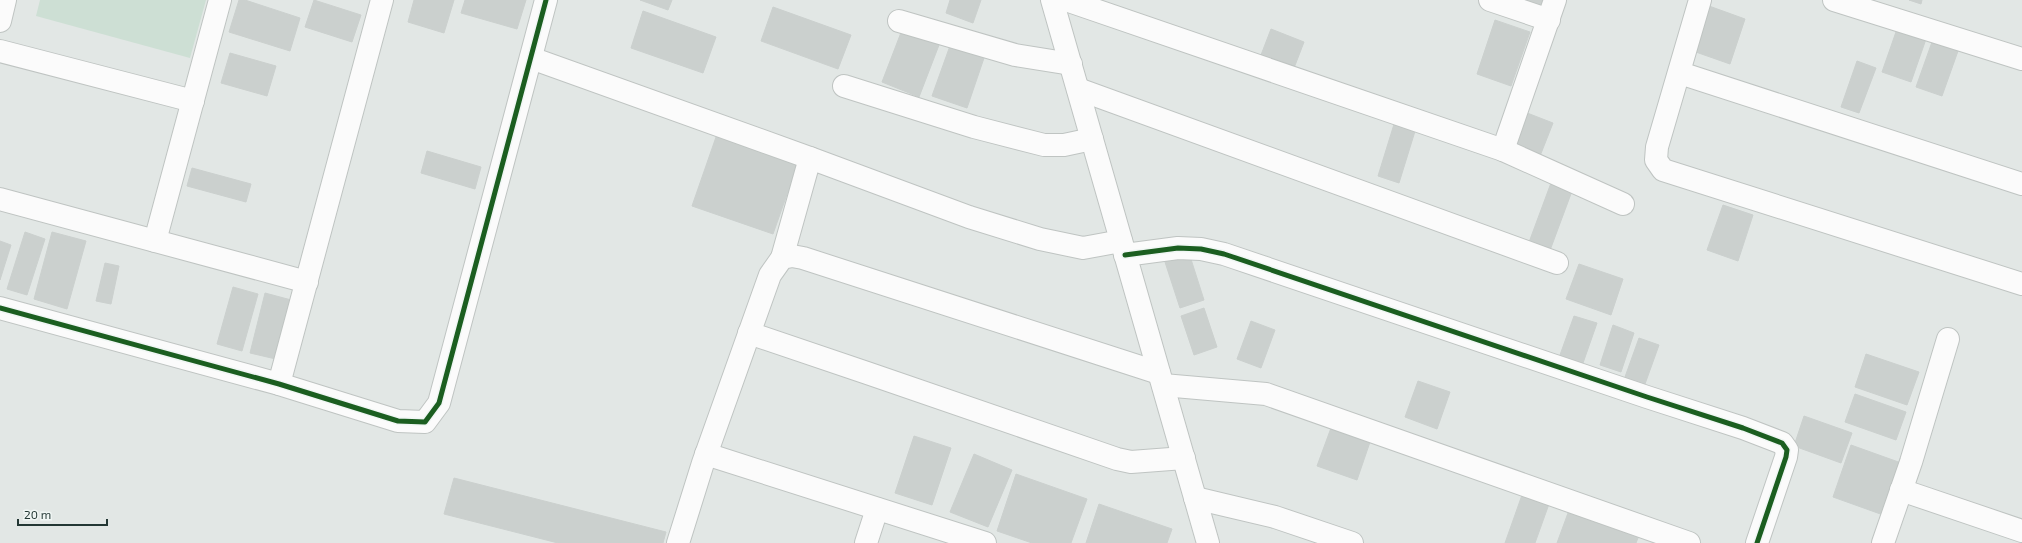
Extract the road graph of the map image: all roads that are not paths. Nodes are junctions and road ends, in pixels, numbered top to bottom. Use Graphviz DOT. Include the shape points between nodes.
graph roads {
  1 [pos="5,0"];
  2 [pos="220,0"];
  3 [pos="382,0"];
  4 [pos="546,0"];
  5 [pos="1052,0"];
  6 [pos="1066,0"];
  7 [pos="1490,0"];
  8 [pos="1700,0"];
  9 [pos="1834,0"];
  10 [pos="1552,10"];
  11 [pos="0,21"];
  12 [pos="899,21"];
  13 [pos="0,51"];
  14 [pos="531,58"];
  15 [pos="2022,60"];
  16 [pos="1071,64"];
  17 [pos="1680,74"];
  18 [pos="844,86"];
  19 [pos="1078,88"];
  20 [pos="193,101"];
  21 [pos="1092,139"];
  22 [pos="1503,150"];
  23 [pos="810,158"];
  24 [pos="2022,184"];
  25 [pos="0,199"];
  26 [pos="1623,204"];
  27 [pos="155,241"];
  28 [pos="1123,248"];
  29 [pos="782,258"];
  30 [pos="1557,263"];
  31 [pos="307,282"];
  32 [pos="2022,284"];
  33 [pos="0,308"];
  34 [pos="749,334"];
  35 [pos="1948,339"];
  36 [pos="1161,379"];
  37 [pos="279,384"];
  38 [pos="706,454"];
  39 [pos="1184,458"];
  40 [pos="1901,490"];
  41 [pos="1195,498"];
  42 [pos="877,509"];
  43 [pos="2022,531"];
  44 [pos="678,543"];
  45 [pos="866,543"];
  46 [pos="985,543"];
  47 [pos="1208,543"];
  48 [pos="1352,543"];
  49 [pos="1689,543"];
  50 [pos="1757,543"];
  51 [pos="1883,543"];
  1 -- 11 [label="street"];
  2 -- 20 [label="street"];
  3 -- 31 [label="street"];
  4 -- 14 [label="street"];
  5 -- 16 [label="street"];
  6 -- 22 [label="street"];
  7 -- 10 [label="street"];
  8 -- 17 [label="street"];
  9 -- 15 [label="street"];
  10 -- 22 [label="street"];
  12 -- 16 [label="street" via="1015,55"];
  13 -- 20 [label="street"];
  14 -- 23 [label="street"];
  14 -- 37 [label="street" via="439,403 425,422 398,421"];
  16 -- 19 [label="street"];
  17 -- 24 [label="street"];
  17 -- 32 [label="street" via="1657,147 1656,160 1663,170"];
  18 -- 21 [label="street" via="974,127 1044,145 1064,145"];
  19 -- 21 [label="street"];
  19 -- 30 [label="street"];
  20 -- 27 [label="street"];
  21 -- 28 [label="street"];
  22 -- 26 [label="street"];
  23 -- 28 [label="street" via="969,217 1040,239 1082,248"];
  23 -- 29 [label="street"];
  25 -- 27 [label="street"];
  27 -- 31 [label="street"];
  28 -- 36 [label="street"];
  28 -- 50 [label="street" via="1201,249 1224,254 1782,443 1787,450 1786,457"];
  29 -- 34 [label="street" via="770,275"];
  29 -- 36 [label="street" via="803,258"];
  31 -- 37 [label="street"];
  33 -- 37 [label="street"];
  34 -- 38 [label="street"];
  34 -- 39 [label="street" via="1131,462"];
  35 -- 40 [label="street"];
  36 -- 39 [label="street"];
  36 -- 49 [label="street" via="1266,394"];
  38 -- 42 [label="street"];
  38 -- 44 [label="street"];
  39 -- 41 [label="street"];
  40 -- 43 [label="street"];
  40 -- 51 [label="street"];
  41 -- 47 [label="street"];
  41 -- 48 [label="street" via="1275,517"];
  42 -- 45 [label="street"];
  42 -- 46 [label="street"];
}
